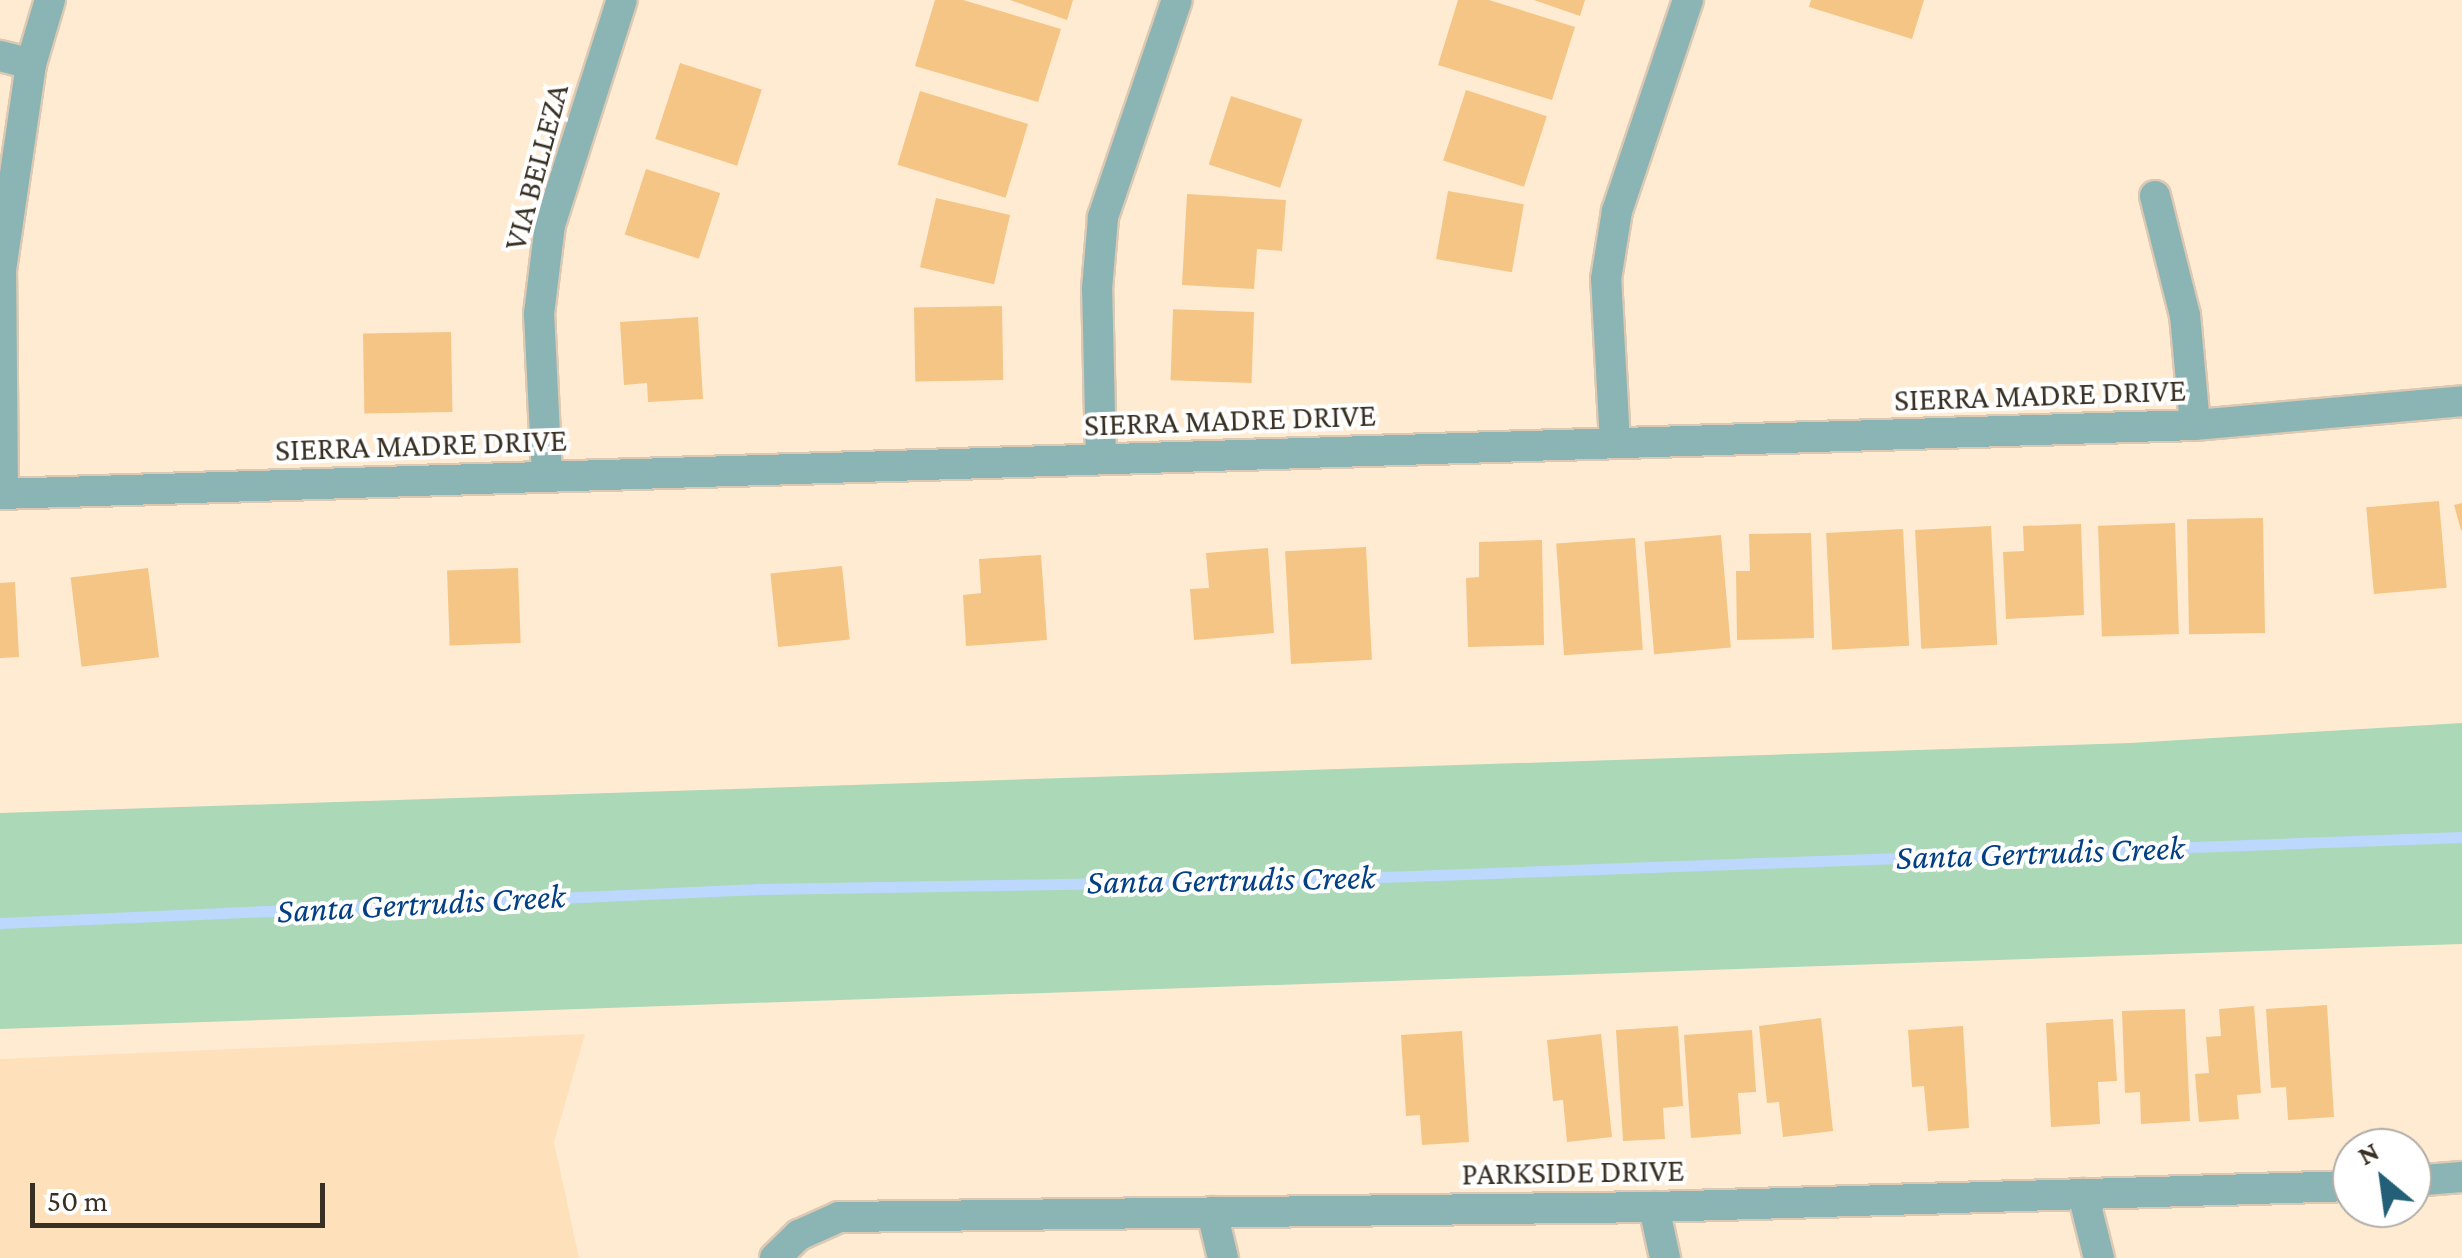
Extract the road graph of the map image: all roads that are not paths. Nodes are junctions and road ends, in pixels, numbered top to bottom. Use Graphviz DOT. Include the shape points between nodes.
graph roads {
  1 [pos="50,0"];
  2 [pos="622,0"];
  3 [pos="1177,0"];
  4 [pos="1688,0"];
  5 [pos="0,56"];
  6 [pos="31,64"];
  7 [pos="2155,196"];
  8 [pos="2462,400"];
  9 [pos="2195,425"];
  10 [pos="1615,443"];
  11 [pos="1101,459"];
  12 [pos="547,476"];
  13 [pos="2,494"];
  14 [pos="2462,1177"];
  15 [pos="2432,1179"];
  16 [pos="2332,1187"];
  17 [pos="2083,1194"];
  18 [pos="1654,1207"];
  19 [pos="1212,1212"];
  20 [pos="775,1258"];
  21 [pos="1223,1258"];
  22 [pos="1665,1258"];
  23 [pos="2099,1258"];
  1 -- 6 [label="street"];
  2 -- 12 [label="street, VIA BELLEZA" via="550,225 539,314"];
  3 -- 11 [label="street" via="1104,217 1097,289"];
  4 -- 10 [label="street" via="1618,211 1606,279"];
  5 -- 6 [label="street"];
  6 -- 13 [label="street" via="1,270"];
  7 -- 9 [label="street" via="2185,315"];
  8 -- 9 [label="street, SIERRA MADRE DRIVE"];
  9 -- 10 [label="street, SIERRA MADRE DRIVE"];
  10 -- 11 [label="street, SIERRA MADRE DRIVE"];
  11 -- 12 [label="street, SIERRA MADRE DRIVE"];
  12 -- 13 [label="street, SIERRA MADRE DRIVE"];
  14 -- 15 [label="street"];
  16 -- 17 [label="street, PARKSIDE DRIVE"];
  17 -- 18 [label="street, PARKSIDE DRIVE"];
  17 -- 23 [label="street"];
  18 -- 19 [label="street, PARKSIDE DRIVE"];
  18 -- 22 [label="street"];
  19 -- 20 [label="street, PARKSIDE DRIVE" via="840,1217 799,1235"];
  19 -- 21 [label="street"];
}
